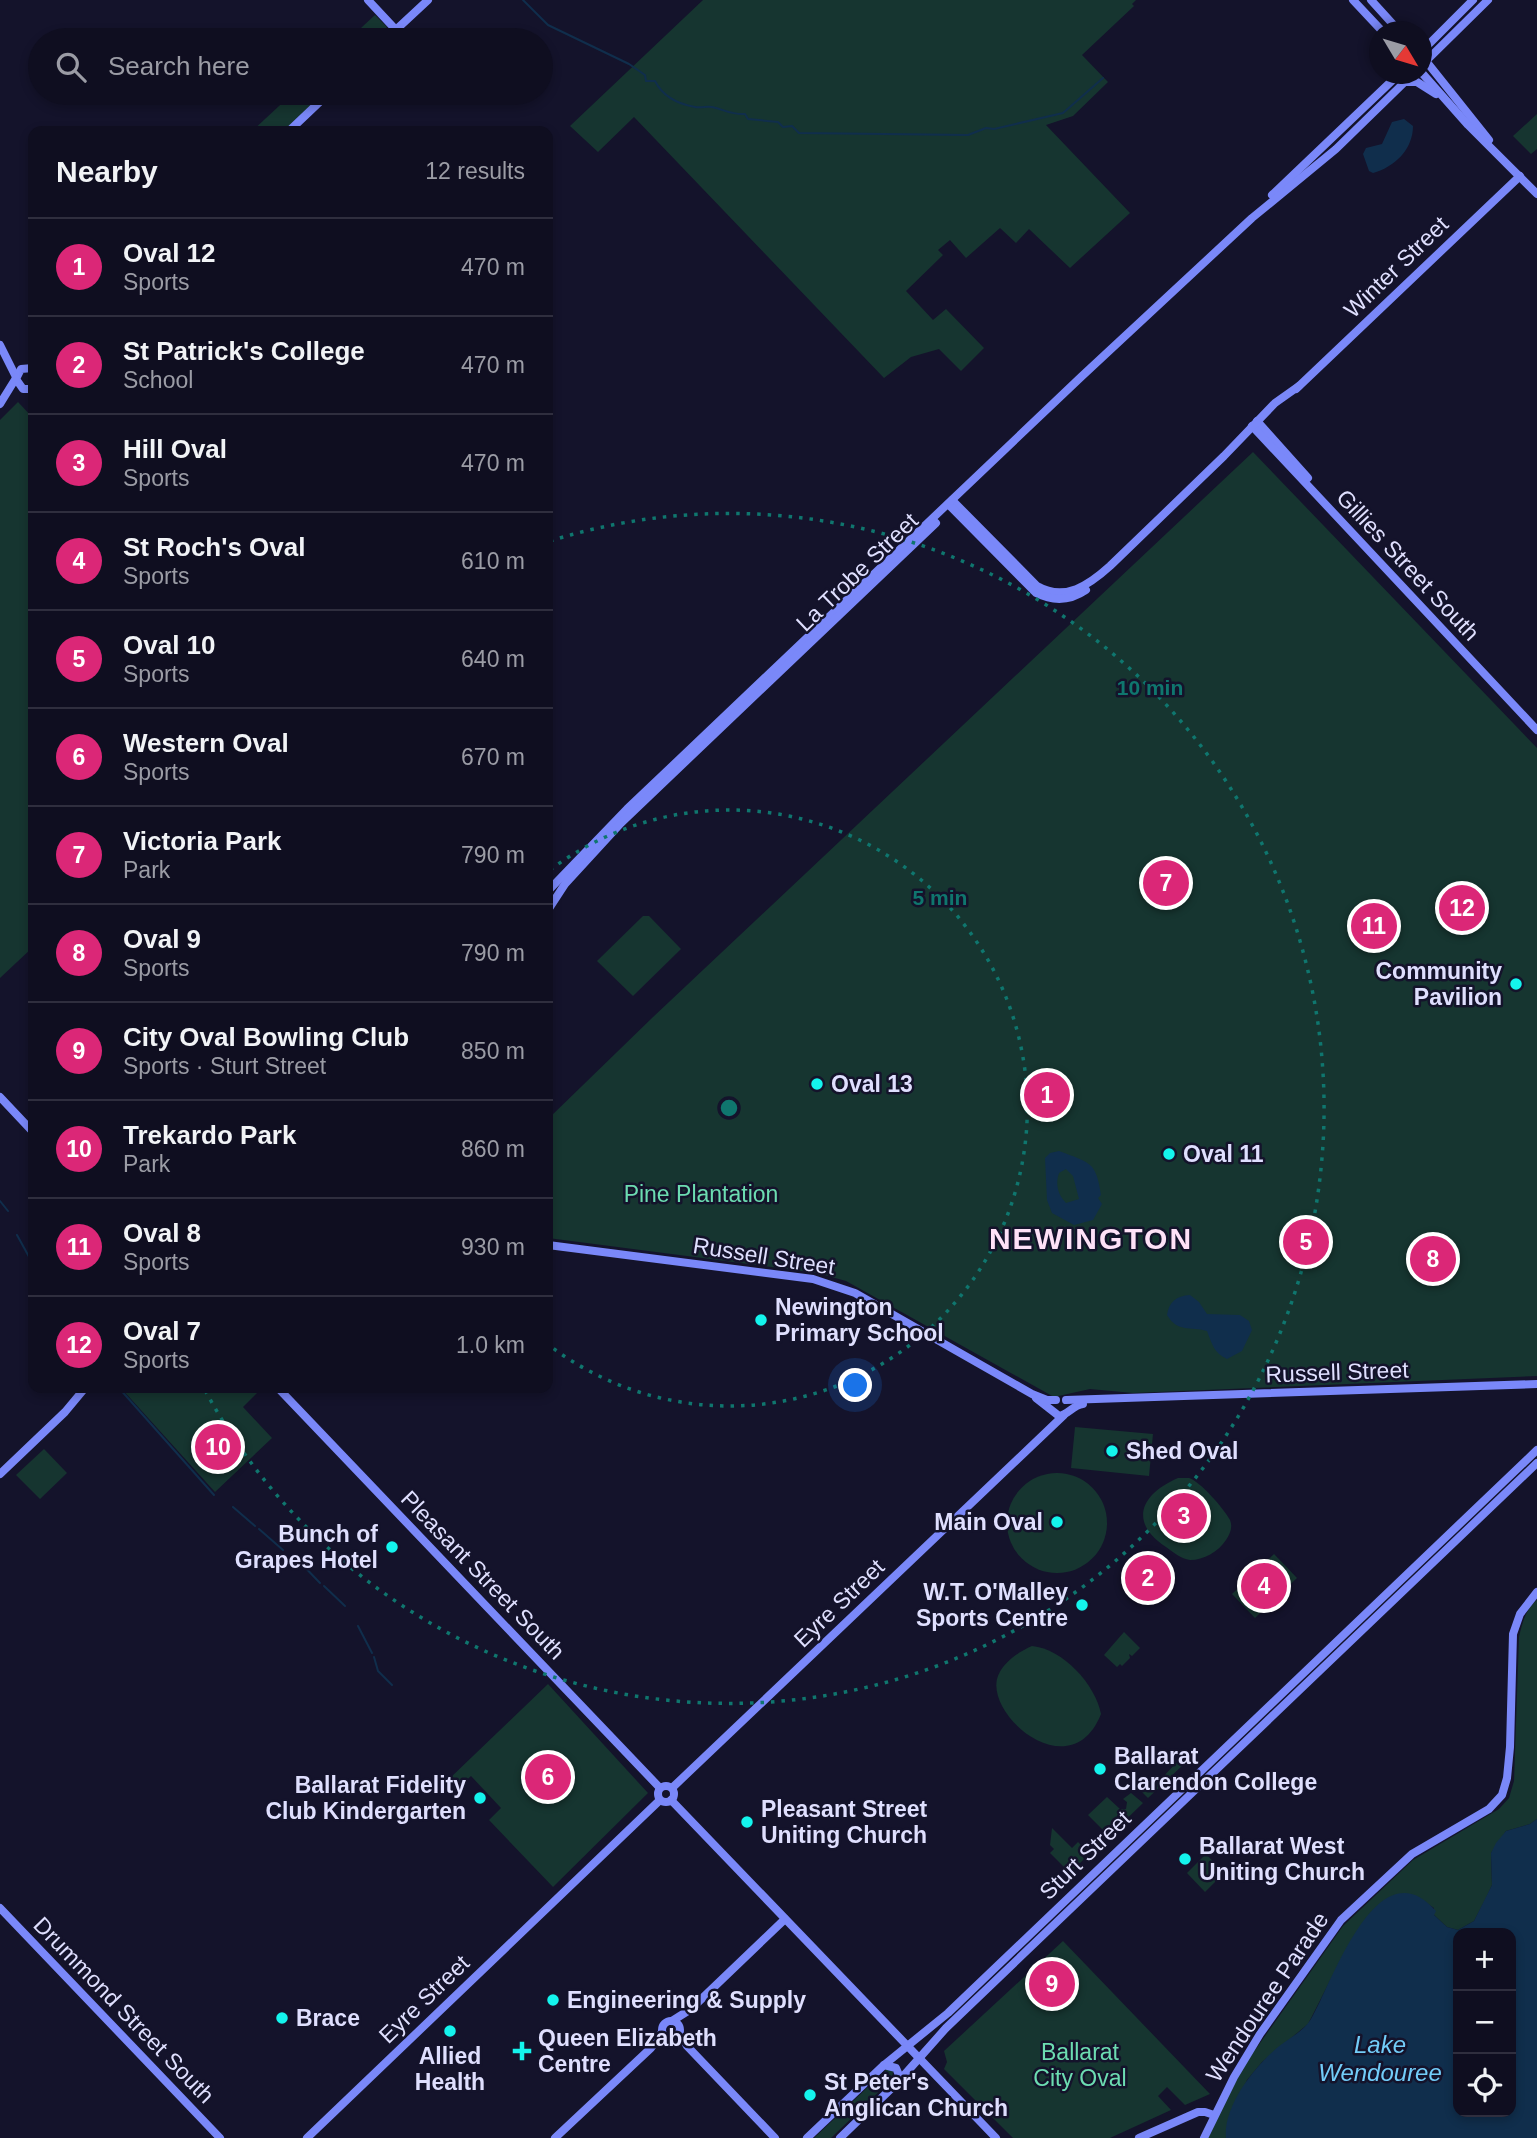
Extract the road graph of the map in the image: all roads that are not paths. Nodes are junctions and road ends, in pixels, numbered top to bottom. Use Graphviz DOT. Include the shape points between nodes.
graph roads {
  1 [pos="369,0"];
  2 [pos="428,0"];
  3 [pos="1353,0"];
  4 [pos="1473,0"];
  5 [pos="1488,0"];
  6 [pos="1372,1"];
  7 [pos="1369,17"];
  8 [pos="1373,21"];
  9 [pos="1389,21"];
  10 [pos="394,28"];
  11 [pos="398,28"];
  12 [pos="1432,41"];
  13 [pos="1432,53"];
  14 [pos="1432,72"];
  15 [pos="1389,84"];
  16 [pos="1402,84"];
  17 [pos="1420,84"];
  18 [pos="1432,84"];
  19 [pos="1449,104"];
  20 [pos="316,105"];
  21 [pos="1378,108"];
  22 [pos="1355,120"];
  23 [pos="294,126"];
  24 [pos="1504,159"];
  25 [pos="1321,162"];
  26 [pos="1520,176"];
  27 [pos="1286,181"];
  28 [pos="1537,194"];
  29 [pos="1252,218"];
  30 [pos="0,345"];
  31 [pos="28,365"];
  32 [pos="28,368"];
  33 [pos="16,378"];
  34 [pos="28,389"];
  35 [pos="28,391"];
  36 [pos="0,404"];
  37 [pos="1256,426"];
  38 [pos="952,504"];
  39 [pos="1360,539"];
  40 [pos="798,650"];
  41 [pos="1476,662"];
  42 [pos="1537,723"];
  43 [pos="1537,730"];
  44 [pos="553,886"];
  45 [pos="553,902"];
  46 [pos="0,1097"];
  47 [pos="28,1127"];
  48 [pos="553,1246"];
  49 [pos="1537,1384"];
  50 [pos="81,1393"];
  51 [pos="283,1393"];
  52 [pos="1031,1394"];
  53 [pos="1056,1400"];
  54 [pos="1066,1401"];
  55 [pos="1090,1401"];
  56 [pos="1053,1412"];
  57 [pos="1065,1414"];
  58 [pos="1032,1445"];
  59 [pos="1537,1451"];
  60 [pos="1537,1464"];
  61 [pos="0,1474"];
  62 [pos="1537,1592"];
  63 [pos="660,1788"];
  64 [pos="672,1788"];
  65 [pos="660,1800"];
  66 [pos="671,1800"];
  67 [pos="0,1909"];
  68 [pos="785,1919"];
  69 [pos="672,2031"];
  70 [pos="908,2047"];
  71 [pos="919,2058"];
  72 [pos="884,2065"];
  73 [pos="898,2082"];
  74 [pos="1214,2115"];
  75 [pos="220,2138"];
  76 [pos="307,2138"];
  77 [pos="555,2138"];
  78 [pos="775,2138"];
  79 [pos="807,2138"];
  80 [pos="840,2138"];
  81 [pos="996,2138"];
  82 [pos="1139,2138"];
  83 [pos="1204,2138"];
  1 -- 10 [label="main road"];
  2 -- 11 [label="main road"];
  3 -- 7 [label="main road"];
  4 -- 12 [label="main road"];
  5 -- 13 [label="main road"];
  6 -- 7 [label="main road"];
  6 -- 9 [label="main road"];
  7 -- 8 [label="main road"];
  14 -- 24 [label="main road"];
  15 -- 22 [label="main road, La Trobe Street"];
  16 -- 21 [label="main road, La Trobe Street"];
  17 -- 19 [label="main road"];
  18 -- 19 [label="main road"];
  19 -- 24 [label="main road"];
  20 -- 23 [label="main road"];
  21 -- 22 [label="main road"];
  21 -- 25 [label="main road, La Trobe Street"];
  22 -- 27 [label="main road, La Trobe Street"];
  24 -- 26 [label="main road"];
  25 -- 27 [label="main road"];
  25 -- 29 [label="main road, La Trobe Street"];
  26 -- 28 [label="main road"];
  26 -- 37 [label="main road, Winter Street"];
  27 -- 29 [label="main road, La Trobe Street"];
  29 -- 38 [label="main road, La Trobe Street"];
  30 -- 31 [label="main road"];
  30 -- 33 [label="main road"];
  32 -- 33 [label="main road" via="20,370"];
  33 -- 34 [label="main road" via="18,385"];
  33 -- 36 [label="main road"];
  35 -- 36 [label="main road"];
  37 -- 38 [label="main road, Winter Street" via="1080,594 1068,599 1029,588"];
  37 -- 39 [label="main road, Gillies Street South"];
  37 -- 39 [label="main road, Gillies Street South" via="1276,442"];
  38 -- 40 [label="main road, La Trobe Street"];
  39 -- 41 [label="main road, Gillies Street South"];
  40 -- 44 [label="main road, La Trobe Street" via="626,809"];
  40 -- 45 [label="main road, La Trobe Street" via="621,824"];
  41 -- 42 [label="main road, Gillies Street South"];
  41 -- 43 [label="main road, Gillies Street South"];
  46 -- 47 [label="main road"];
  48 -- 52 [label="main road, Russell Street" via="835,1285"];
  49 -- 55 [label="main road, Russell Street"];
  50 -- 61 [label="main road"];
  51 -- 63 [label="main road, Pleasant Street South"];
  52 -- 53 [label="main road, Russell Street"];
  52 -- 56 [label="main road, Russell Street"];
  53 -- 54 [label="main road"];
  53 -- 56 [label="main road"];
  54 -- 55 [label="main road, Russell Street"];
  54 -- 57 [label="main road"];
  55 -- 57 [label="main road, Russell Street"];
  56 -- 57 [label="main road"];
  56 -- 58 [label="main road, Eyre Street"];
  57 -- 58 [label="main road, Eyre Street"];
  58 -- 64 [label="main road, Eyre Street"];
  59 -- 70 [label="main road, Sturt Street"];
  60 -- 71 [label="main road, Sturt Street"];
  62 -- 74 [label="main road, Wendouree Parade" via="1520,1614 1513,1634 1504,1792 1479,1816 1412,1854 1341,1920 1260,2034"];
  63 -- 64 [label="main road"];
  63 -- 65 [label="main road"];
  64 -- 66 [label="main road"];
  65 -- 66 [label="main road"];
  65 -- 76 [label="main road, Eyre Street"];
  66 -- 68 [label="main road"];
  67 -- 75 [label="main road, Drummond Street South"];
  68 -- 69 [label="main road"];
  68 -- 70 [label="main road"];
  69 -- 77 [label="main road"];
  69 -- 78 [label="main road"];
  70 -- 71 [label="main road"];
  70 -- 72 [label="main road, Sturt Street"];
  71 -- 73 [label="main road, Sturt Street"];
  71 -- 81 [label="main road"];
  72 -- 73 [label="main road" via="896,2068"];
  72 -- 79 [label="main road, Sturt Street"];
  73 -- 80 [label="main road, Sturt Street"];
  74 -- 82 [label="main road" via="1198,2112"];
  74 -- 83 [label="main road, Wendouree Parade"];
}
